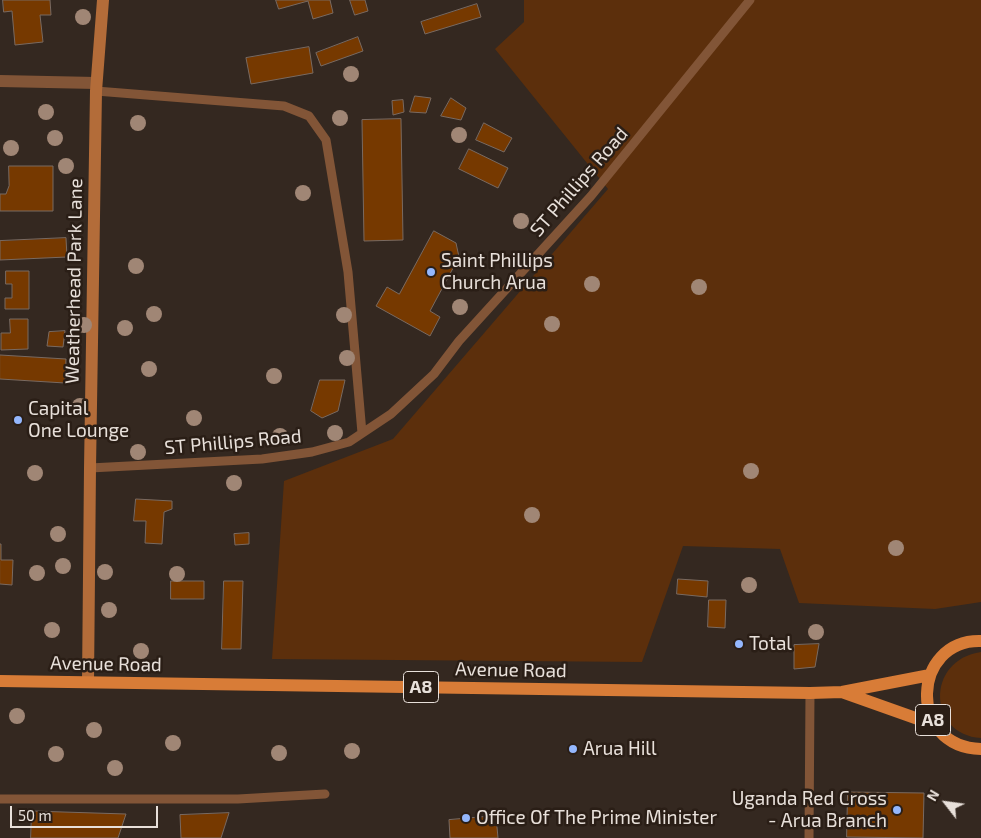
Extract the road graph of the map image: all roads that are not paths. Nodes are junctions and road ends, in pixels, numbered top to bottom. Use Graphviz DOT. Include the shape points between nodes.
graph roads {
  1 [pos="104,0"];
  2 [pos="750,0"];
  3 [pos="0,81"];
  4 [pos="96,87"];
  5 [pos="362,432"];
  6 [pos="90,468"];
  7 [pos="981,641"];
  8 [pos="930,675"];
  9 [pos="0,681"];
  10 [pos="88,682"];
  11 [pos="842,692"];
  12 [pos="810,693"];
  13 [pos="935,724"];
  14 [pos="980,749"];
  15 [pos="325,794"];
  16 [pos="0,799"];
  17 [pos="809,838"];
  1 -- 4 [label="street, Weatherhead Park Lane"];
  2 -- 5 [label="lane, ST Phillips Road" via="591,196 434,374 391,414"];
  3 -- 4 [label="street"];
  4 -- 5 [label="lane" via="284,106 309,116 326,140 348,272"];
  4 -- 6 [label="street, Weatherhead Park Lane"];
  5 -- 6 [label="lane, ST Phillips Road" via="348,442 312,452 270,458"];
  6 -- 10 [label="street, Weatherhead Park Lane"];
  7 -- 8 [label="main road, A8" via="954,647 944,654"];
  8 -- 11 [label="main road, Avenue Road"];
  8 -- 13 [label="main road, A8" via="926,700"];
  9 -- 10 [label="main road, Avenue Road / A8"];
  10 -- 12 [label="main road, Avenue Road / A8"];
  11 -- 12 [label="main road, Avenue Road / A8"];
  11 -- 13 [label="main road, Avenue Road / A8"];
  12 -- 17 [label="lane"];
  13 -- 14 [label="main road, A8" via="954,742"];
  15 -- 16 [label="lane" via="238,799"];
}
